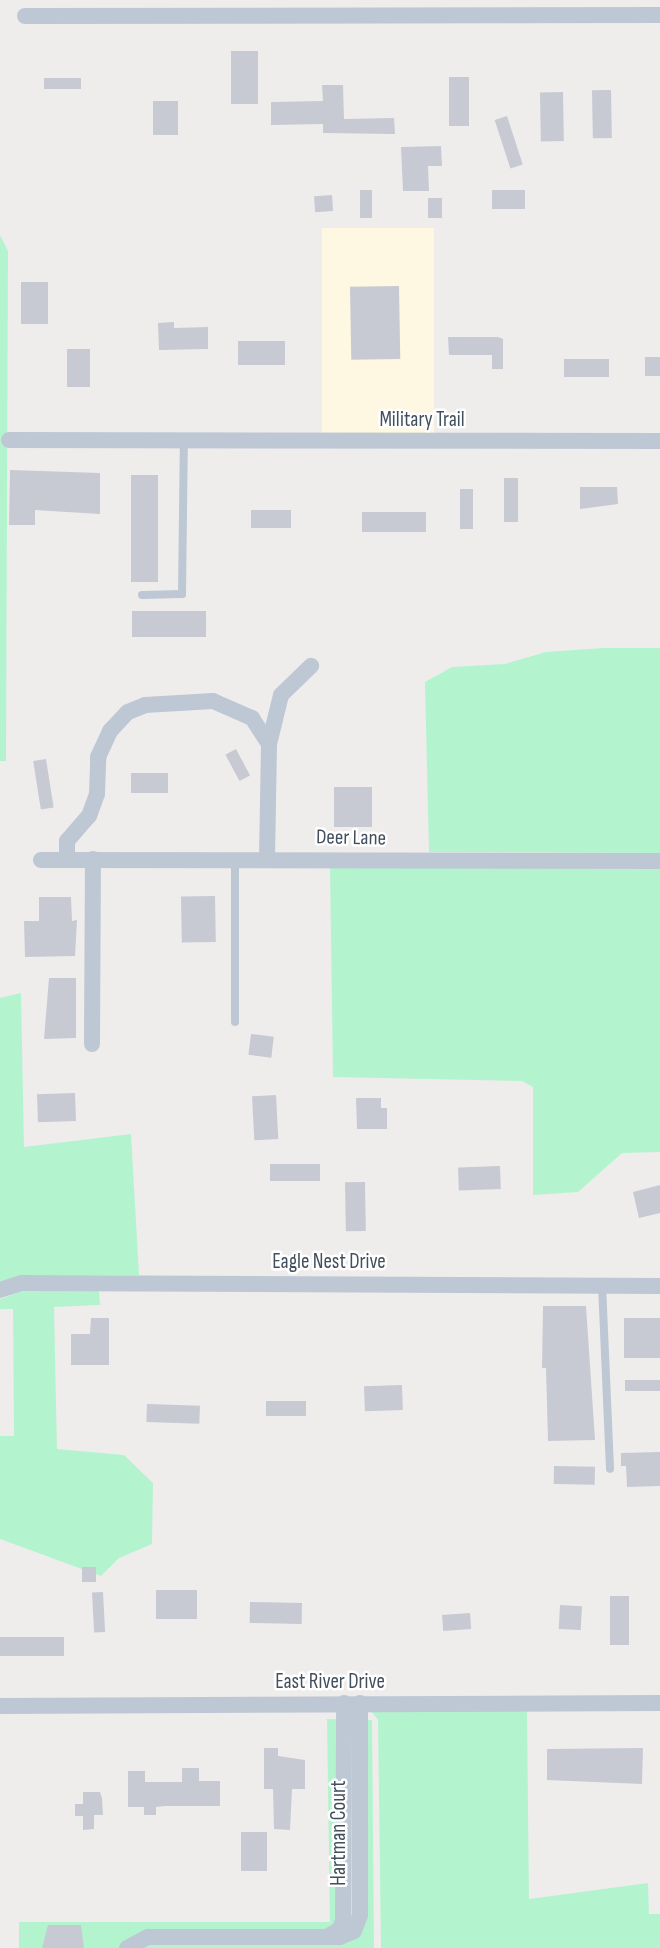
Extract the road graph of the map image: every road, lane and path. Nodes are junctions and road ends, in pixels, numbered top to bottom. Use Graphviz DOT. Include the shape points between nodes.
graph roads {
  1 [pos="490,7"];
  2 [pos="571,7"];
  3 [pos="660,15"];
  4 [pos="25,16"];
  5 [pos="4,440"];
  6 [pos="184,440"];
  7 [pos="660,441"];
  8 [pos="142,595"];
  9 [pos="311,666"];
  10 [pos="269,744"];
  11 [pos="66,859"];
  12 [pos="93,859"];
  13 [pos="267,859"];
  14 [pos="41,860"];
  15 [pos="235,860"];
  16 [pos="660,861"];
  17 [pos="234,1022"];
  18 [pos="92,1044"];
  19 [pos="602,1284"];
  20 [pos="660,1286"];
  21 [pos="0,1290"];
  22 [pos="610,1468"];
  23 [pos="352,1703"];
  24 [pos="660,1703"];
  25 [pos="0,1706"];
  26 [pos="127,1948"];
  1 -- 2 [label="street"];
  1 -- 4 [label="street"];
  2 -- 3 [label="street"];
  5 -- 6 [label="street, Military Trail"];
  6 -- 7 [label="street, Military Trail"];
  6 -- 8 [label="lane" via="181,594"];
  9 -- 10 [label="street" via="281,695"];
  10 -- 11 [label="street" via="252,718 213,701 145,705 128,712 110,732 98,757 97,794 89,816 67,841"];
  10 -- 13 [label="street"];
  11 -- 12 [label="street, Deer Lane"];
  11 -- 14 [label="street, Deer Lane"];
  12 -- 15 [label="street, Deer Lane"];
  12 -- 18 [label="street"];
  13 -- 15 [label="street, Deer Lane"];
  13 -- 16 [label="street, Deer Lane"];
  15 -- 17 [label="lane"];
  19 -- 20 [label="street, Eagle Nest Drive"];
  19 -- 21 [label="street, Eagle Nest Drive" via="22,1283"];
  19 -- 22 [label="lane"];
  23 -- 24 [label="street, East River Drive"];
  23 -- 25 [label="street, East River Drive"];
  23 -- 26 [label="street, Hartman Court" via="359,1921 350,1934 148,1937"];
}
